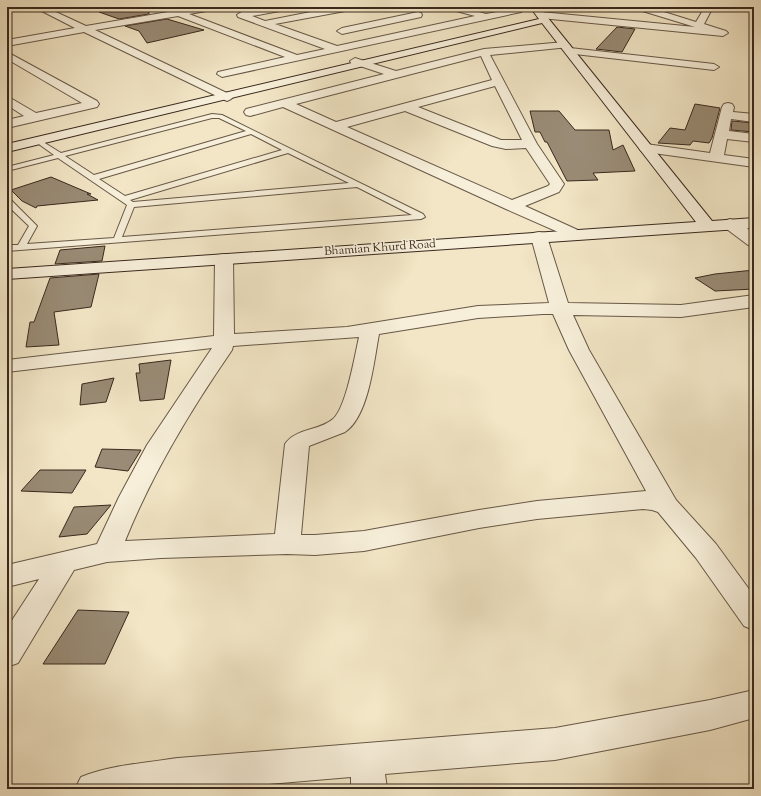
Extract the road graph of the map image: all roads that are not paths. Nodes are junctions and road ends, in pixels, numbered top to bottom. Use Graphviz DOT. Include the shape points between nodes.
graph roads {
  1 [pos="38,7"];
  2 [pos="212,7"];
  3 [pos="285,7"];
  4 [pos="452,7"];
  5 [pos="709,7"];
  6 [pos="346,8"];
  7 [pos="585,8"];
  8 [pos="398,9"];
  9 [pos="656,9"];
  10 [pos="636,10"];
  11 [pos="179,13"];
  12 [pos="300,16"];
  13 [pos="374,16"];
  14 [pos="486,16"];
  15 [pos="540,16"];
  16 [pos="425,17"];
  17 [pos="671,17"];
  18 [pos="218,19"];
  19 [pos="389,21"];
  20 [pos="597,21"];
  21 [pos="203,22"];
  22 [pos="264,24"];
  23 [pos="321,24"];
  24 [pos="451,24"];
  25 [pos="699,25"];
  26 [pos="83,30"];
  27 [pos="568,31"];
  28 [pos="373,41"];
  29 [pos="7,43"];
  30 [pos="636,45"];
  31 [pos="568,48"];
  32 [pos="336,49"];
  33 [pos="694,51"];
  34 [pos="484,52"];
  35 [pos="8,56"];
  36 [pos="628,57"];
  37 [pos="296,58"];
  38 [pos="359,62"];
  39 [pos="687,64"];
  40 [pos="714,67"];
  41 [pos="222,74"];
  42 [pos="396,75"];
  43 [pos="498,82"];
  44 [pos="222,94"];
  45 [pos="7,100"];
  46 [pos="284,104"];
  47 [pos="406,107"];
  48 [pos="250,112"];
  49 [pos="35,118"];
  50 [pos="754,118"];
  51 [pos="7,124"];
  52 [pos="334,126"];
  53 [pos="251,132"];
  54 [pos="722,134"];
  55 [pos="754,138"];
  56 [pos="7,141"];
  57 [pos="38,141"];
  58 [pos="530,144"];
  59 [pos="7,148"];
  60 [pos="646,148"];
  61 [pos="289,150"];
  62 [pos="58,156"];
  63 [pos="716,158"];
  64 [pos="754,163"];
  65 [pos="7,169"];
  66 [pos="93,178"];
  67 [pos="358,185"];
  68 [pos="124,199"];
  69 [pos="7,201"];
  70 [pos="131,205"];
  71 [pos="511,206"];
  72 [pos="754,223"];
  73 [pos="730,224"];
  74 [pos="707,225"];
  75 [pos="574,234"];
  76 [pos="539,237"];
  77 [pos="117,240"];
  78 [pos="754,241"];
  79 [pos="21,247"];
  80 [pos="7,248"];
  81 [pos="224,259"];
  82 [pos="7,274"];
  83 [pos="754,301"];
  84 [pos="560,308"];
  85 [pos="370,330"];
  86 [pos="224,341"];
  87 [pos="7,366"];
  88 [pos="667,506"];
  89 [pos="287,544"];
  90 [pos="107,552"];
  91 [pos="65,562"];
  92 [pos="7,576"];
  93 [pos="754,618"];
  94 [pos="7,654"];
  95 [pos="754,704"];
  96 [pos="368,775"];
  97 [pos="93,789"];
  1 -- 26 [label="street"];
  2 -- 11 [label="street"];
  3 -- 22 [label="street" via="237,16"];
  4 -- 14 [label="street"];
  5 -- 25 [label="street"];
  6 -- 12 [label="street"];
  7 -- 20 [label="street"];
  8 -- 16 [label="street"];
  9 -- 10 [label="street"];
  9 -- 17 [label="street"];
  10 -- 17 [label="street"];
  11 -- 21 [label="street"];
  11 -- 26 [label="street"];
  12 -- 22 [label="street"];
  12 -- 23 [label="street"];
  13 -- 19 [label="street"];
  14 -- 15 [label="street"];
  14 -- 24 [label="street"];
  15 -- 20 [label="street"];
  15 -- 27 [label="street"];
  15 -- 31 [label="street"];
  15 -- 38 [label="street"];
  16 -- 19 [label="street"];
  16 -- 24 [label="street"];
  17 -- 25 [label="street"];
  18 -- 21 [label="street"];
  19 -- 28 [label="street" via="339,30"];
  20 -- 25 [label="street" via="639,29 723,33"];
  21 -- 37 [label="street"];
  22 -- 32 [label="street"];
  24 -- 28 [label="street"];
  26 -- 29 [label="street"];
  26 -- 44 [label="street"];
  28 -- 32 [label="street"];
  30 -- 36 [label="street"];
  31 -- 34 [label="street"];
  31 -- 36 [label="street"];
  31 -- 60 [label="street"];
  32 -- 37 [label="street"];
  33 -- 39 [label="street"];
  34 -- 42 [label="street"];
  34 -- 43 [label="street"];
  35 -- 49 [label="street" via="93,104"];
  36 -- 39 [label="street"];
  37 -- 41 [label="street"];
  38 -- 42 [label="street"];
  38 -- 44 [label="street"];
  39 -- 40 [label="street"];
  42 -- 46 [label="street"];
  43 -- 47 [label="street"];
  43 -- 58 [label="street"];
  44 -- 56 [label="street"];
  44 -- 57 [label="street"];
  45 -- 49 [label="street"];
  46 -- 48 [label="street"];
  46 -- 52 [label="street"];
  47 -- 52 [label="street"];
  47 -- 58 [label="street" via="497,143"];
  49 -- 51 [label="street"];
  50 -- 54 [label="street" via="728,111"];
  52 -- 71 [label="street"];
  53 -- 61 [label="lane"];
  53 -- 62 [label="lane" via="220,116 215,116"];
  53 -- 66 [label="lane"];
  54 -- 55 [label="street"];
  54 -- 63 [label="street"];
  57 -- 59 [label="street"];
  57 -- 62 [label="lane"];
  58 -- 71 [label="street" via="557,187"];
  60 -- 63 [label="street"];
  60 -- 74 [label="street"];
  61 -- 67 [label="lane"];
  61 -- 68 [label="lane"];
  62 -- 65 [label="lane"];
  62 -- 66 [label="lane"];
  63 -- 64 [label="street"];
  66 -- 68 [label="lane"];
  67 -- 70 [label="lane"];
  67 -- 77 [label="lane" via="421,217"];
  68 -- 70 [label="lane"];
  69 -- 79 [label="lane" via="33,226"];
  70 -- 77 [label="lane"];
  71 -- 75 [label="street"];
  72 -- 73 [label="street, Bhamian Khurd Road"];
  73 -- 74 [label="street, Bhamian Khurd Road"];
  73 -- 78 [label="street"];
  74 -- 75 [label="street, Bhamian Khurd Road"];
  75 -- 76 [label="street, Bhamian Khurd Road"];
  76 -- 81 [label="street, Bhamian Khurd Road"];
  76 -- 84 [label="street"];
  77 -- 79 [label="lane"];
  79 -- 80 [label="lane"];
  81 -- 82 [label="street, Bhamian Khurd Road"];
  81 -- 86 [label="street"];
  83 -- 84 [label="street" via="681,311"];
  84 -- 85 [label="street" via="478,312"];
  84 -- 88 [label="street" via="583,356"];
  85 -- 86 [label="street"];
  85 -- 89 [label="street" via="358,384 345,420 297,444"];
  86 -- 87 [label="street"];
  86 -- 90 [label="street" via="222,350 179,412 151,460 121,517"];
  88 -- 89 [label="street" via="657,501 643,500 544,509 364,541 315,545"];
  88 -- 93 [label="street" via="706,551"];
  89 -- 90 [label="street"];
  90 -- 91 [label="street"];
  91 -- 92 [label="street"];
  91 -- 94 [label="street"];
  95 -- 96 [label="street" via="710,715 555,744"];
  96 -- 97 [label="street" via="178,775"];
}
